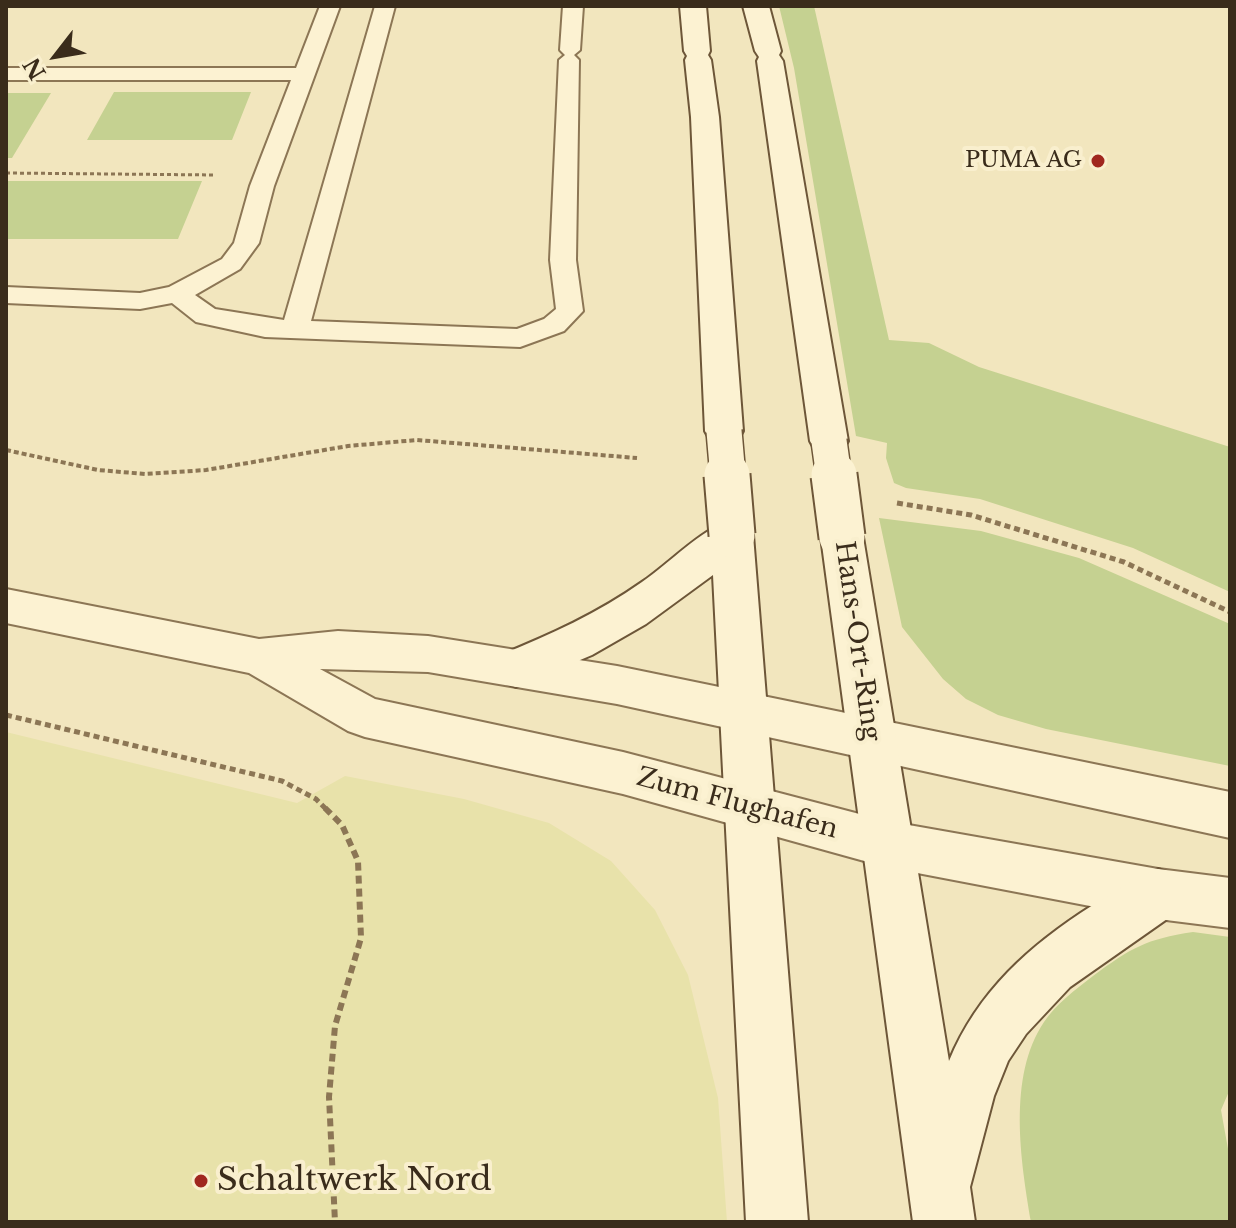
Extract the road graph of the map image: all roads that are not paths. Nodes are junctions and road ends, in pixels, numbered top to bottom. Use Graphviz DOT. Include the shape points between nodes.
graph roads {
  1 [pos="330,6"];
  2 [pos="385,6"];
  3 [pos="573,6"];
  4 [pos="693,6"];
  5 [pos="756,6"];
  6 [pos="6,74"];
  7 [pos="303,74"];
  8 [pos="177,294"];
  9 [pos="6,295"];
  10 [pos="295,329"];
  11 [pos="732,535"];
  12 [pos="6,606"];
  13 [pos="259,657"];
  14 [pos="516,668"];
  15 [pos="745,712"];
  16 [pos="871,740"];
  17 [pos="750,808"];
  18 [pos="1230,815"];
  19 [pos="886,844"];
  20 [pos="1158,894"];
  21 [pos="1230,903"];
  22 [pos="941,1207"];
  23 [pos="777,1222"];
  1 -- 7 [label="lane"];
  2 -- 10 [label="lane"];
  3 -- 10 [label="lane" via="563,260 570,311 554,325 520,338"];
  4 -- 11 [label="main road, bridge"];
  5 -- 16 [label="main road, Hans-Ort-Ring, bridge" via="769,56"];
  6 -- 7 [label="lane"];
  7 -- 8 [label="lane" via="246,243 231,264"];
  8 -- 9 [label="lane" via="140,301"];
  8 -- 10 [label="lane" via="206,316"];
  11 -- 14 [label="main road" via="690,572 607,629"];
  11 -- 15 [label="main road"];
  12 -- 13 [label="main road, Zum Flughafen"];
  13 -- 14 [label="main road, Zum Flughafen" via="338,649 428,654"];
  13 -- 17 [label="main road, Zum Flughafen" via="365,717 623,773"];
  14 -- 15 [label="main road"];
  15 -- 16 [label="main road"];
  15 -- 17 [label="main road"];
  16 -- 18 [label="main road"];
  16 -- 19 [label="main road, Hans-Ort-Ring"];
  17 -- 19 [label="main road, Zum Flughafen"];
  17 -- 23 [label="main road"];
  19 -- 20 [label="main road, Zum Flughafen"];
  19 -- 22 [label="main road, Hans-Ort-Ring"];
  20 -- 21 [label="main road, Zum Flughafen"];
  20 -- 22 [label="main road" via="1047,971 1002,1017 974,1070"];
}
